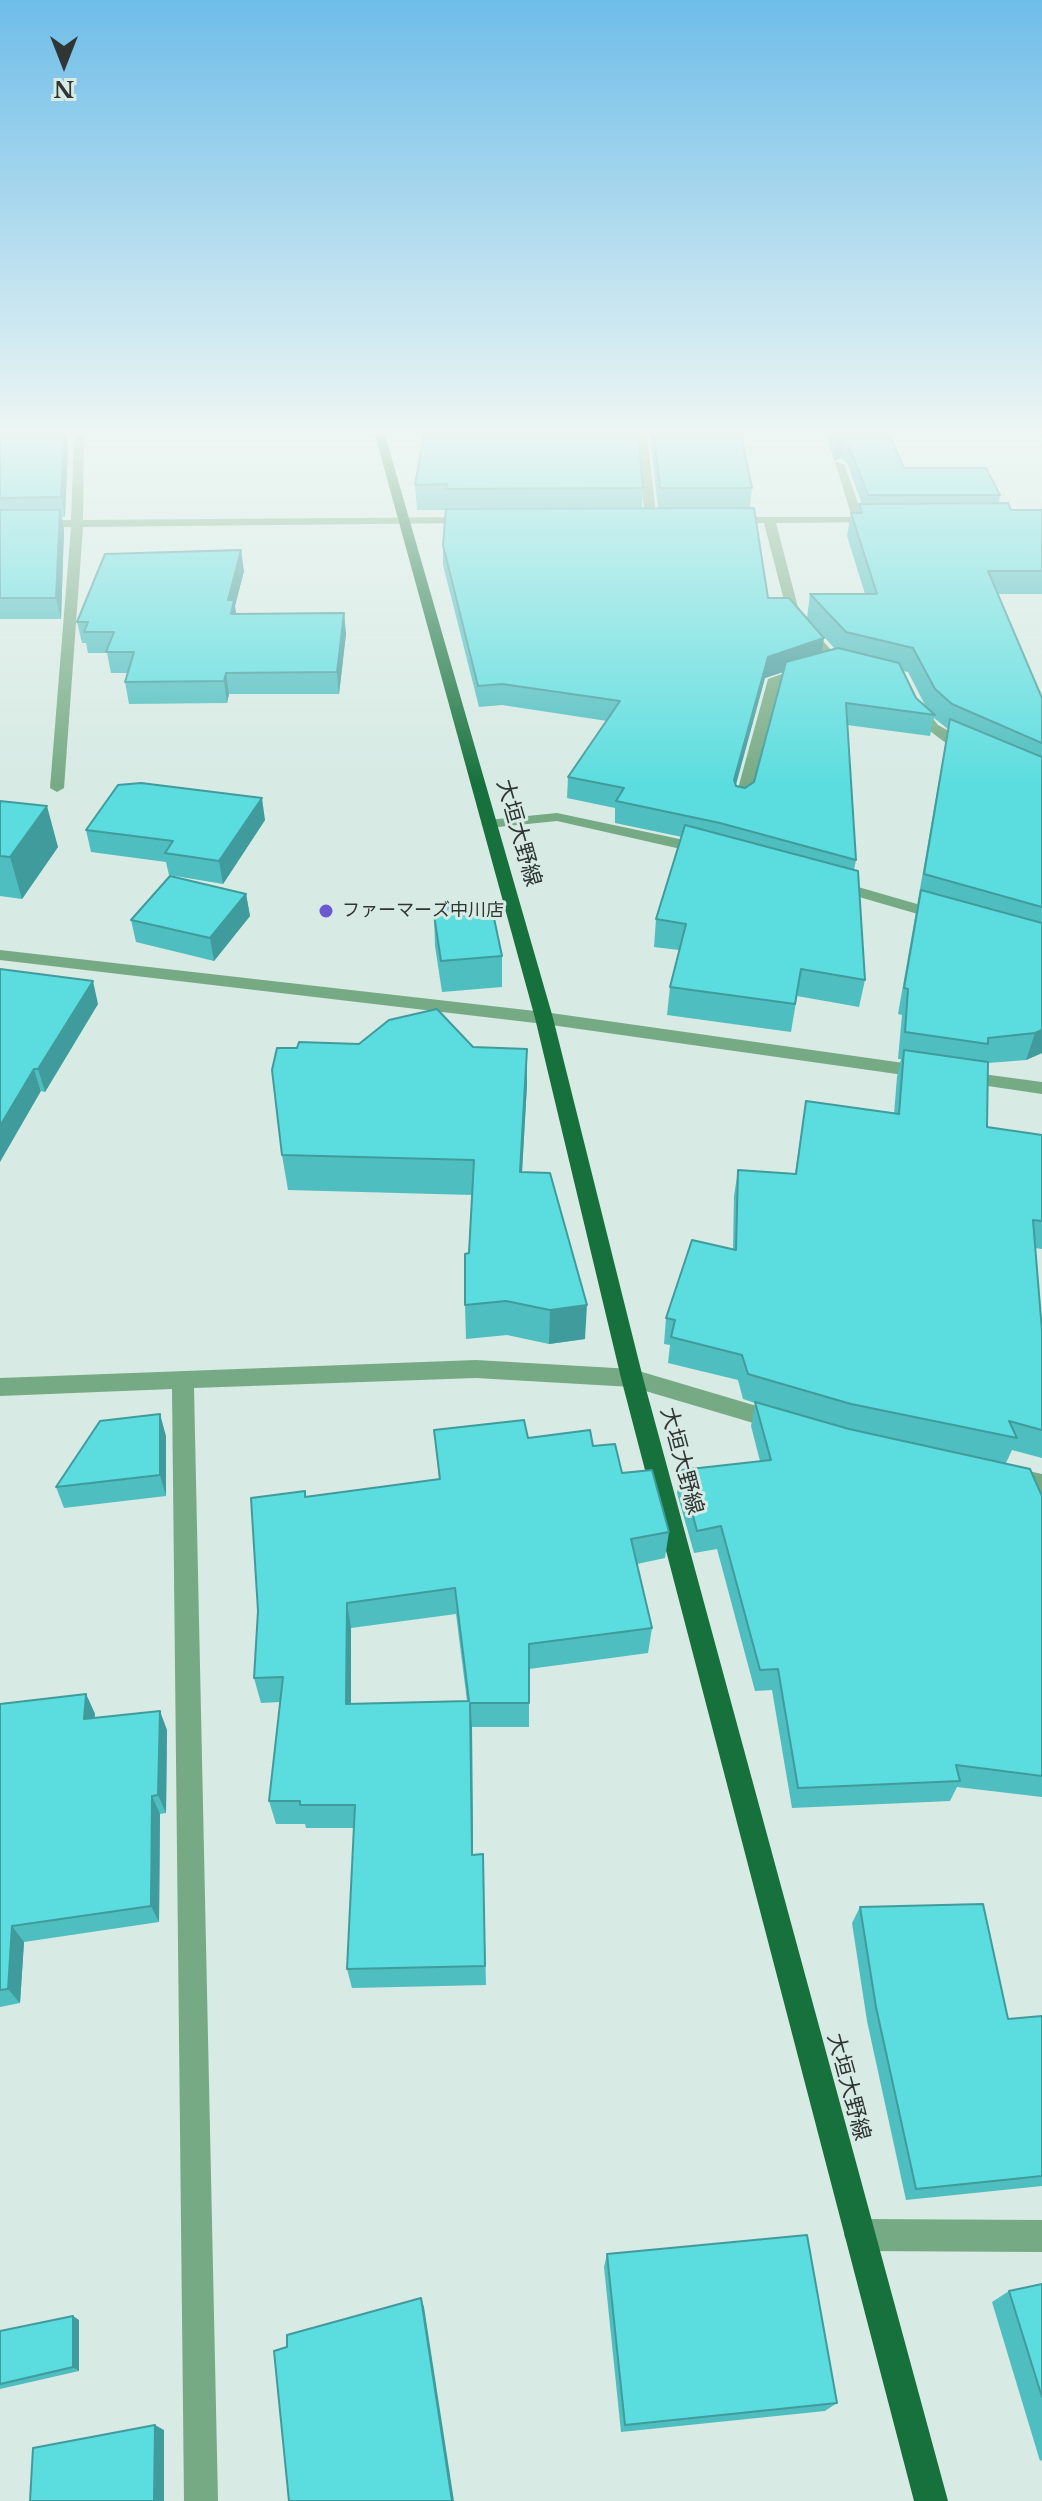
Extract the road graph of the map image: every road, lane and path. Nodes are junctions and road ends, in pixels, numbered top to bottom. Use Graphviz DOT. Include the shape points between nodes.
graph roads {
  1 [pos="75,552"];
  2 [pos="413,552"];
  3 [pos="777,552"];
  4 [pos="835,662"];
  5 [pos="863,667"];
  6 [pos="908,691"];
  7 [pos="984,753"];
  8 [pos="57,788"];
  9 [pos="741,803"];
  10 [pos="488,824"];
  11 [pos="717,853"];
  12 [pos="824,883"];
  13 [pos="963,922"];
  14 [pos="0,955"];
  15 [pos="544,1018"];
  16 [pos="1042,1088"];
  17 [pos="632,1378"];
  18 [pos="183,1380"];
  19 [pos="0,1387"];
  20 [pos="799,1428"];
  21 [pos="981,1471"];
  22 [pos="1042,1484"];
  23 [pos="860,2235"];
  24 [pos="1042,2236"];
  25 [pos="201,2501"];
  26 [pos="931,2501"];
  1 -- 8 [label="street"];
  2 -- 10 [label="main road, 大垣大野線"];
  3 -- 4 [label="street" via="794,616"];
  4 -- 5 [label="street"];
  4 -- 9 [label="street" via="775,679"];
  6 -- 7 [label="street" via="921,718 940,734"];
  10 -- 11 [label="street" via="557,817"];
  10 -- 15 [label="main road, 大垣大野線"];
  12 -- 13 [label="street"];
  14 -- 15 [label="street"];
  15 -- 16 [label="street"];
  15 -- 17 [label="main road, 大垣大野線"];
  17 -- 18 [label="street" via="476,1369"];
  17 -- 20 [label="street"];
  17 -- 23 [label="main road, 大垣大野線"];
  18 -- 19 [label="street"];
  18 -- 25 [label="street"];
  21 -- 22 [label="street"];
  23 -- 24 [label="street"];
  23 -- 26 [label="main road, 大垣大野線"];
}
